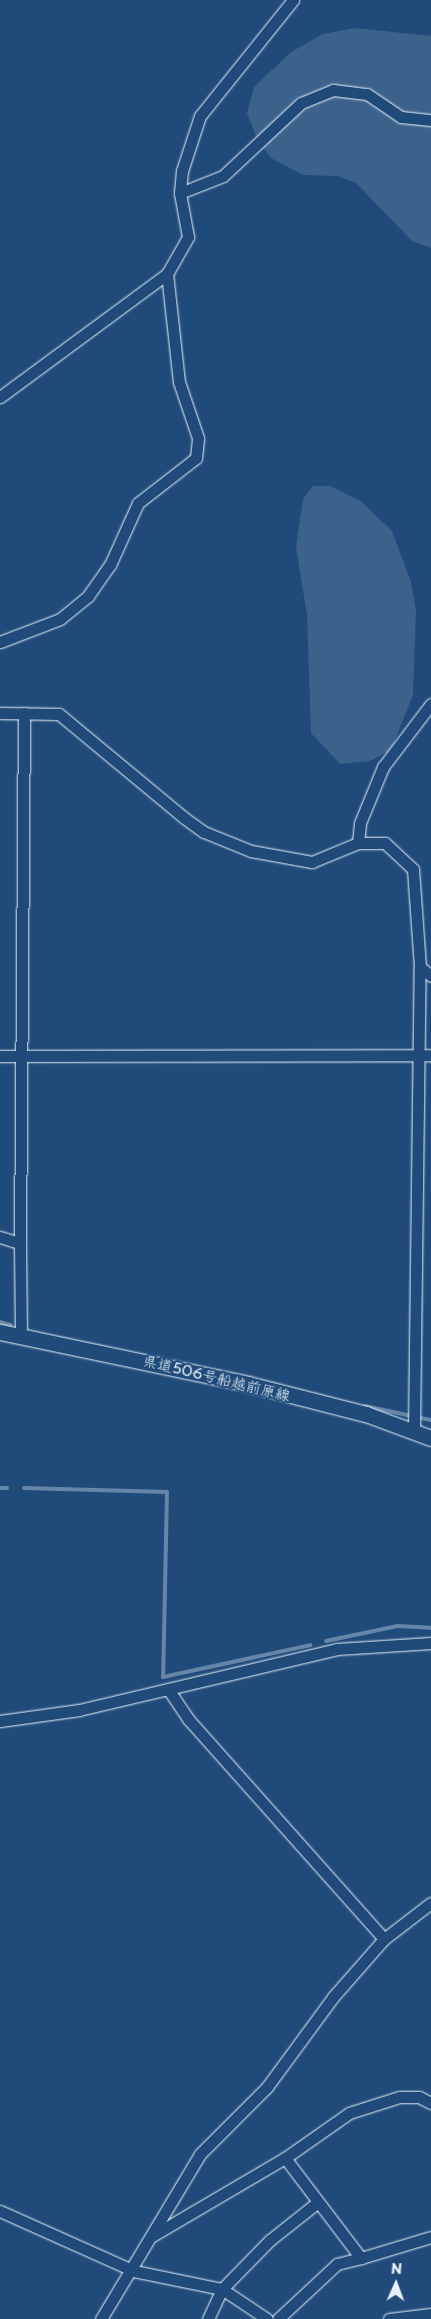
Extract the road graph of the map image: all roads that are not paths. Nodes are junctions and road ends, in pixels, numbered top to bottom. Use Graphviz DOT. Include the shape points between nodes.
graph roads {
  1 [pos="293,0"];
  2 [pos="431,120"];
  3 [pos="180,193"];
  4 [pos="167,274"];
  5 [pos="0,397"];
  6 [pos="0,642"];
  7 [pos="431,704"];
  8 [pos="24,712"];
  9 [pos="0,713"];
  10 [pos="358,843"];
  11 [pos="420,967"];
  12 [pos="431,976"];
  13 [pos="24,1055"];
  14 [pos="417,1055"];
  15 [pos="431,1055"];
  16 [pos="0,1056"];
  17 [pos="0,1237"];
  18 [pos="20,1243"];
  19 [pos="0,1332"];
  20 [pos="21,1336"];
  21 [pos="414,1431"];
  22 [pos="431,1438"];
  23 [pos="431,1643"];
  24 [pos="168,1689"];
  25 [pos="0,1721"];
  26 [pos="431,1903"];
  27 [pos="384,1939"];
  28 [pos="431,2104"];
  29 [pos="284,2158"];
  30 [pos="318,2202"];
  31 [pos="0,2211"];
  32 [pos="152,2236"];
  33 [pos="431,2237"];
  34 [pos="361,2258"];
  35 [pos="134,2271"];
  36 [pos="222,2289"];
  37 [pos="431,2314"];
  38 [pos="101,2319"];
  39 [pos="208,2319"];
  40 [pos="267,2319"];
  41 [pos="278,2319"];
  42 [pos="389,2319"];
  1 -- 3 [label="street" via="200,116 186,154"];
  2 -- 3 [label="street" via="401,117 367,94 333,90 300,103 223,176"];
  3 -- 4 [label="street" via="188,236"];
  4 -- 5 [label="street"];
  4 -- 6 [label="street" via="179,382 198,438 196,458 138,503 110,565 88,596 60,619"];
  7 -- 10 [label="street" via="383,767 360,824"];
  8 -- 9 [label="street"];
  8 -- 10 [label="street" via="59,714 183,817 229,843 271,856 312,862"];
  8 -- 13 [label="street"];
  10 -- 11 [label="street" via="385,843 413,869"];
  11 -- 12 [label="street"];
  11 -- 14 [label="street"];
  13 -- 14 [label="street"];
  13 -- 16 [label="street"];
  13 -- 18 [label="street"];
  14 -- 15 [label="street"];
  14 -- 21 [label="street"];
  17 -- 18 [label="street"];
  18 -- 20 [label="street"];
  19 -- 20 [label="main road, 県道506号船越前原線"];
  20 -- 21 [label="main road, 県道506号船越前原線" via="248,1384 366,1414"];
  21 -- 22 [label="main road, 県道506号船越前原線"];
  23 -- 24 [label="street" via="354,1646"];
  24 -- 25 [label="street" via="79,1710"];
  24 -- 27 [label="street" via="189,1720"];
  26 -- 27 [label="street"];
  27 -- 32 [label="street" via="333,1997 266,2087 200,2154"];
  28 -- 29 [label="street" via="419,2097 374,2102 348,2112"];
  29 -- 30 [label="street"];
  29 -- 32 [label="street"];
  30 -- 34 [label="street"];
  30 -- 36 [label="street" via="270,2240"];
  31 -- 35 [label="street"];
  32 -- 35 [label="street"];
  33 -- 34 [label="street"];
  34 -- 41 [label="street" via="337,2264"];
  35 -- 36 [label="street"];
  35 -- 38 [label="street"];
  36 -- 39 [label="street"];
  36 -- 40 [label="street"];
  37 -- 42 [label="street"];
}
